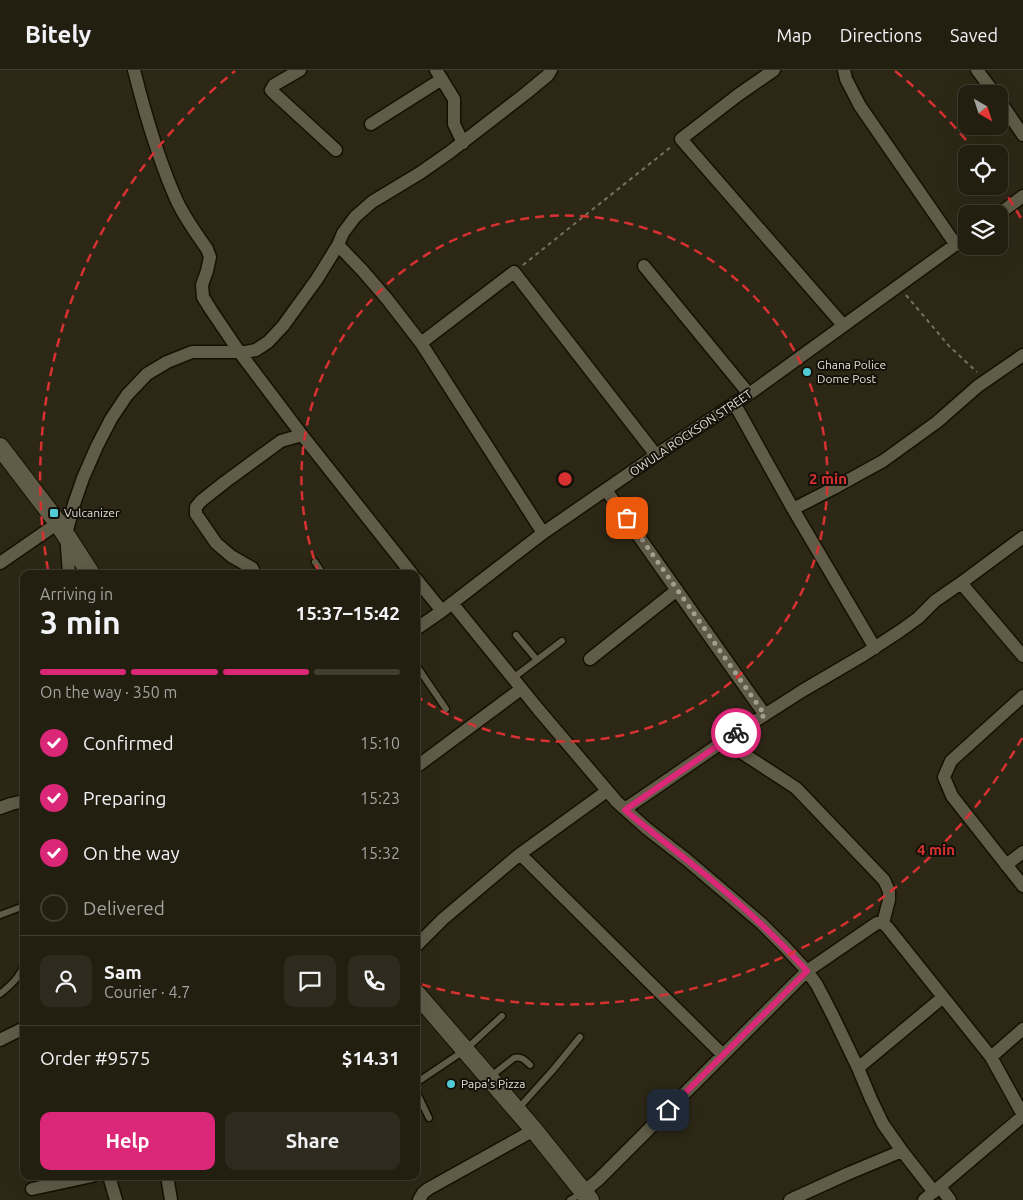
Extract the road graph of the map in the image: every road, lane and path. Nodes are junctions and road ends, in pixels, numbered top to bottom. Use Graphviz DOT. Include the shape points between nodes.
graph roads {
  1 [pos="134,70"];
  2 [pos="300,70"];
  3 [pos="550,70"];
  4 [pos="774,70"];
  5 [pos="844,70"];
  6 [pos="977,70"];
  7 [pos="439,75"];
  8 [pos="988,85"];
  9 [pos="1008,113"];
  10 [pos="371,124"];
  11 [pos="1023,135"];
  12 [pos="682,139"];
  13 [pos="463,143"];
  14 [pos="336,150"];
  15 [pos="1023,196"];
  16 [pos="1008,207"];
  17 [pos="338,245"];
  18 [pos="956,245"];
  19 [pos="644,266"];
  20 [pos="514,272"];
  21 [pos="898,286"];
  22 [pos="843,326"];
  23 [pos="421,343"];
  24 [pos="240,353"];
  25 [pos="1023,355"];
  26 [pos="986,380"];
  27 [pos="749,394"];
  28 [pos="734,404"];
  29 [pos="302,434"];
  30 [pos="0,447"];
  31 [pos="656,455"];
  32 [pos="606,490"];
  33 [pos="793,509"];
  34 [pos="62,528"];
  35 [pos="543,533"];
  36 [pos="1023,537"];
  37 [pos="315,562"];
  38 [pos="0,563"];
  39 [pos="68,570"];
  40 [pos="88,570"];
  41 [pos="253,570"];
  42 [pos="320,570"];
  43 [pos="409,570"];
  44 [pos="420,583"];
  45 [pos="961,583"];
  46 [pos="677,590"];
  47 [pos="447,607"];
  48 [pos="420,626"];
  49 [pos="516,635"];
  50 [pos="562,641"];
  51 [pos="875,648"];
  52 [pos="1023,656"];
  53 [pos="590,659"];
  54 [pos="538,660"];
  55 [pos="420,671"];
  56 [pos="513,678"];
  57 [pos="521,689"];
  58 [pos="1023,696"];
  59 [pos="446,709"];
  60 [pos="765,715"];
  61 [pos="724,741"];
  62 [pos="420,764"];
  63 [pos="607,791"];
  64 [pos="20,802"];
  65 [pos="0,808"];
  66 [pos="625,810"];
  67 [pos="1023,852"];
  68 [pos="520,854"];
  69 [pos="1006,865"];
  70 [pos="1023,886"];
  71 [pos="20,907"];
  72 [pos="0,914"];
  73 [pos="883,923"];
  74 [pos="420,942"];
  75 [pos="807,971"];
  76 [pos="20,973"];
  77 [pos="0,994"];
  78 [pos="942,998"];
  79 [pos="420,999"];
  80 [pos="502,1016"];
  81 [pos="1023,1029"];
  82 [pos="20,1030"];
  83 [pos="580,1036"];
  84 [pos="0,1040"];
  85 [pos="465,1050"];
  86 [pos="723,1054"];
  87 [pos="991,1058"];
  88 [pos="530,1065"];
  89 [pos="858,1068"];
  90 [pos="489,1078"];
  91 [pos="420,1080"];
  92 [pos="420,1099"];
  93 [pos="517,1110"];
  94 [pos="1023,1115"];
  95 [pos="430,1118"];
  96 [pos="534,1130"];
  97 [pos="902,1151"];
  98 [pos="74,1180"];
  99 [pos="110,1180"];
  100 [pos="167,1180"];
  101 [pos="32,1189"];
  102 [pos="933,1193"];
  103 [pos="581,1197"];
  104 [pos="116,1200"];
  105 [pos="171,1200"];
  106 [pos="419,1200"];
  107 [pos="790,1200"];
  108 [pos="950,1200"];
  1 -- 24 [label="street" via="157,150 177,201 210,257 202,285 203,297"];
  2 -- 14 [label="street" via="274,85 272,90"];
  3 -- 13 [label="street" via="548,75"];
  4 -- 12 [label="street"];
  5 -- 18 [label="street" via="860,106"];
  6 -- 8 [label="street"];
  7 -- 10 [label="street"];
  7 -- 13 [label="street" via="454,99 454,124"];
  9 -- 11 [label="street"];
  12 -- 20 [label="path"];
  12 -- 22 [label="street"];
  13 -- 17 [label="street" via="372,202 355,217"];
  15 -- 16 [label="street"];
  17 -- 23 [label="street"];
  17 -- 24 [label="street" via="283,326 256,350"];
  18 -- 21 [label="street, OWULA ROCKSON STREET"];
  19 -- 27 [label="street"];
  20 -- 23 [label="street"];
  20 -- 31 [label="street"];
  21 -- 22 [label="street, OWULA ROCKSON STREET"];
  21 -- 26 [label="path" via="948,346"];
  22 -- 27 [label="street, OWULA ROCKSON STREET"];
  23 -- 35 [label="street"];
  24 -- 29 [label="street"];
  24 -- 34 [label="street" via="192,352 147,374 111,419"];
  25 -- 26 [label="street"];
  26 -- 33 [label="street" via="884,461"];
  27 -- 28 [label="street, OWULA ROCKSON STREET"];
  28 -- 31 [label="street, OWULA ROCKSON STREET"];
  28 -- 33 [label="street"];
  29 -- 41 [label="street" via="281,441 196,507 196,514 216,543"];
  29 -- 43 [label="street"];
  30 -- 34 [label="main road"];
  31 -- 32 [label="street, OWULA ROCKSON STREET"];
  32 -- 35 [label="street, OWULA ROCKSON STREET"];
  32 -- 46 [label="street"];
  33 -- 51 [label="street"];
  34 -- 38 [label="street"];
  34 -- 39 [label="street"];
  34 -- 40 [label="main road"];
  35 -- 47 [label="street, OWULA ROCKSON STREET"];
  36 -- 45 [label="street"];
  37 -- 42 [label="lane"];
  44 -- 47 [label="street"];
  45 -- 51 [label="street"];
  45 -- 52 [label="street"];
  46 -- 53 [label="street"];
  46 -- 60 [label="street"];
  47 -- 48 [label="street, OWULA ROCKSON STREET"];
  47 -- 56 [label="street"];
  49 -- 54 [label="lane"];
  50 -- 54 [label="lane"];
  51 -- 60 [label="street"];
  54 -- 56 [label="lane"];
  55 -- 59 [label="lane"];
  56 -- 57 [label="street"];
  57 -- 62 [label="street"];
  57 -- 63 [label="street"];
  58 -- 69 [label="street" via="951,762 944,777 952,796"];
  60 -- 61 [label="street"];
  61 -- 66 [label="street"];
  61 -- 73 [label="street" via="796,788 884,880 889,891"];
  63 -- 66 [label="street"];
  63 -- 68 [label="street"];
  64 -- 65 [label="street"];
  66 -- 75 [label="street" via="744,908"];
  67 -- 69 [label="street"];
  68 -- 74 [label="street"];
  68 -- 86 [label="street"];
  69 -- 70 [label="street"];
  71 -- 72 [label="lane"];
  73 -- 75 [label="street" via="877,923"];
  73 -- 78 [label="street"];
  75 -- 86 [label="street"];
  75 -- 89 [label="street"];
  76 -- 77 [label="lane"];
  78 -- 87 [label="street"];
  78 -- 89 [label="street"];
  79 -- 85 [label="main road"];
  80 -- 85 [label="lane"];
  81 -- 87 [label="street"];
  82 -- 84 [label="street"];
  83 -- 93 [label="lane"];
  85 -- 90 [label="main road"];
  85 -- 91 [label="lane"];
  86 -- 103 [label="street"];
  87 -- 94 [label="street"];
  88 -- 90 [label="lane" via="521,1057 514,1058"];
  89 -- 97 [label="street" via="883,1124"];
  90 -- 93 [label="main road"];
  92 -- 95 [label="lane"];
  93 -- 96 [label="main road"];
  94 -- 102 [label="street"];
  96 -- 103 [label="main road"];
  96 -- 106 [label="street" via="428,1189"];
  97 -- 102 [label="street"];
  97 -- 107 [label="street"];
  98 -- 101 [label="street"];
  99 -- 104 [label="street"];
  100 -- 105 [label="street"];
  102 -- 108 [label="street"];
}
